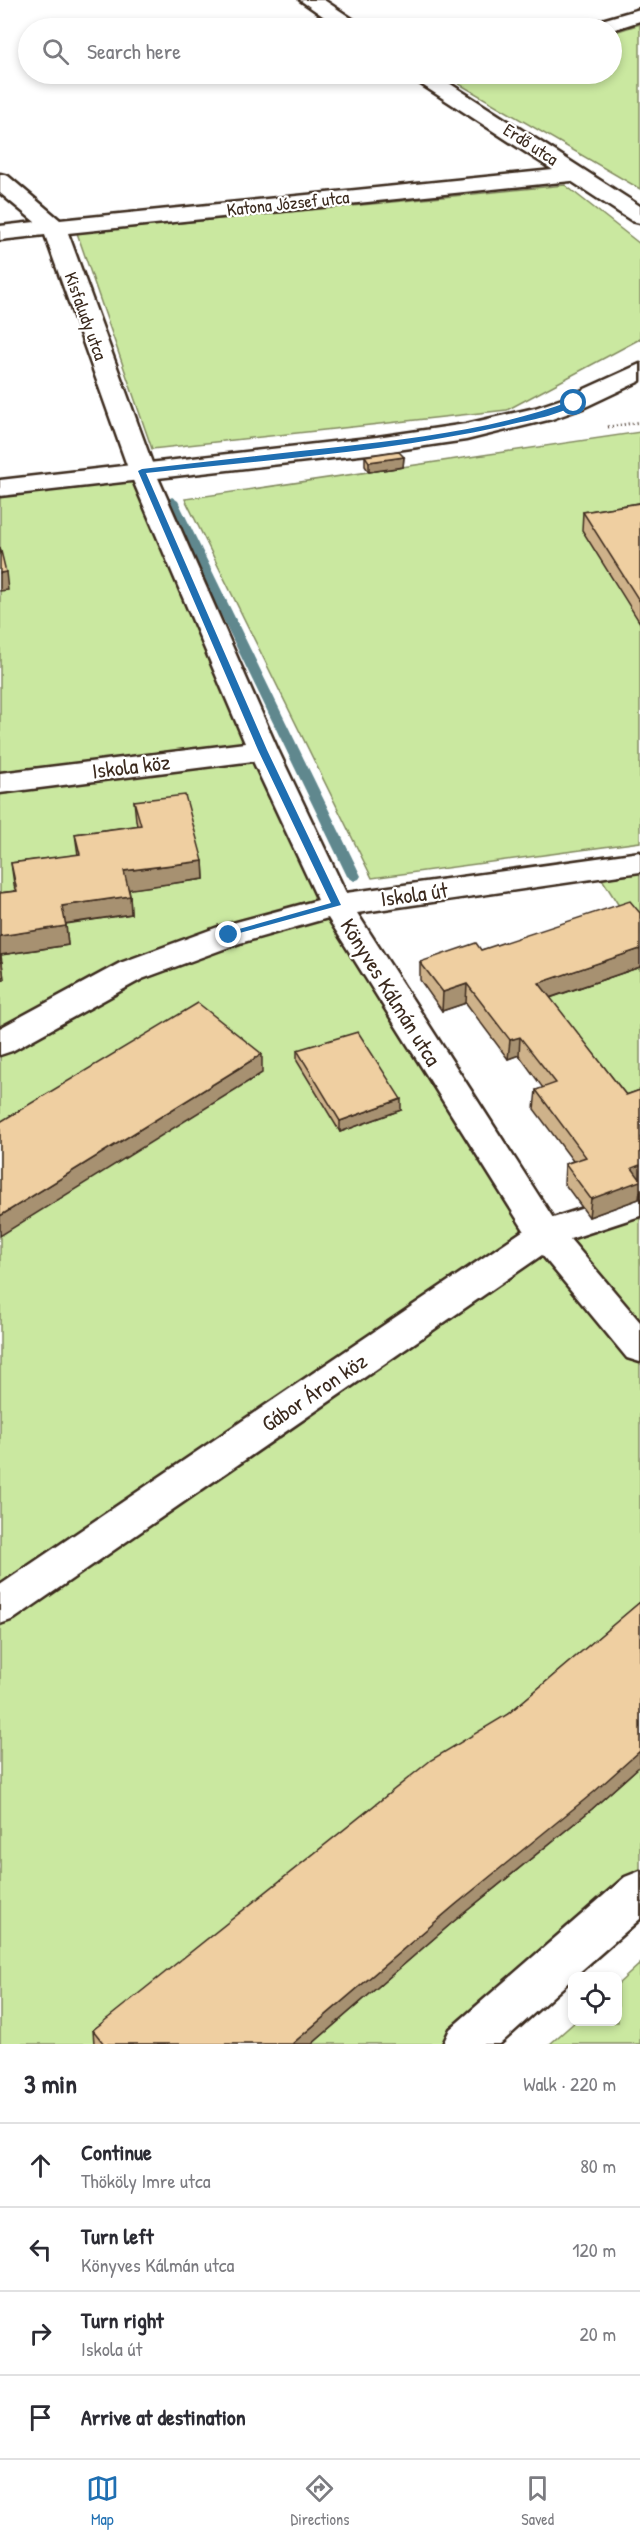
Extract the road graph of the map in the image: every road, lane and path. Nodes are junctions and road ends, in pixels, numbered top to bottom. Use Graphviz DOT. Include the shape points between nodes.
graph roads {
  1 [pos="310,0"];
  2 [pos="640,15"];
  3 [pos="338,18"];
  4 [pos="622,20"];
  5 [pos="446,84"];
  6 [pos="576,174"];
  7 [pos="0,181"];
  8 [pos="640,216"];
  9 [pos="54,227"];
  10 [pos="0,233"];
  11 [pos="640,371"];
  12 [pos="142,471"];
  13 [pos="0,488"];
  14 [pos="263,750"];
  15 [pos="0,783"];
  16 [pos="640,862"];
  17 [pos="336,905"];
  18 [pos="0,1043"];
  19 [pos="640,1203"];
  20 [pos="545,1234"];
  21 [pos="640,1348"];
  22 [pos="0,1607"];
  23 [pos="640,1891"];
  24 [pos="466,2044"];
  1 -- 3 [label="street"];
  2 -- 4 [label="street"];
  5 -- 6 [label="street, Erdő utca"];
  6 -- 8 [label="street, Erdő utca"];
  6 -- 9 [label="street, Katona József utca"];
  7 -- 9 [label="street, Kisfaludy utca"];
  9 -- 10 [label="street, Katona József utca"];
  9 -- 12 [label="street, Kisfaludy utca"];
  11 -- 12 [label="street" via="543,414 466,432"];
  12 -- 13 [label="street"];
  12 -- 14 [label="street, Könyves Kálmán utca"];
  14 -- 15 [label="street, Iskola köz"];
  14 -- 17 [label="street, Könyves Kálmán utca"];
  16 -- 17 [label="street, Iskola út"];
  17 -- 18 [label="street, Iskola út" via="176,952 131,971"];
  17 -- 20 [label="street, Könyves Kálmán utca"];
  19 -- 20 [label="street, Gábor Áron köz"];
  20 -- 21 [label="street, Könyves Kálmán utca"];
  20 -- 22 [label="street, Gábor Áron köz"];
  23 -- 24 [label="street"];
}
